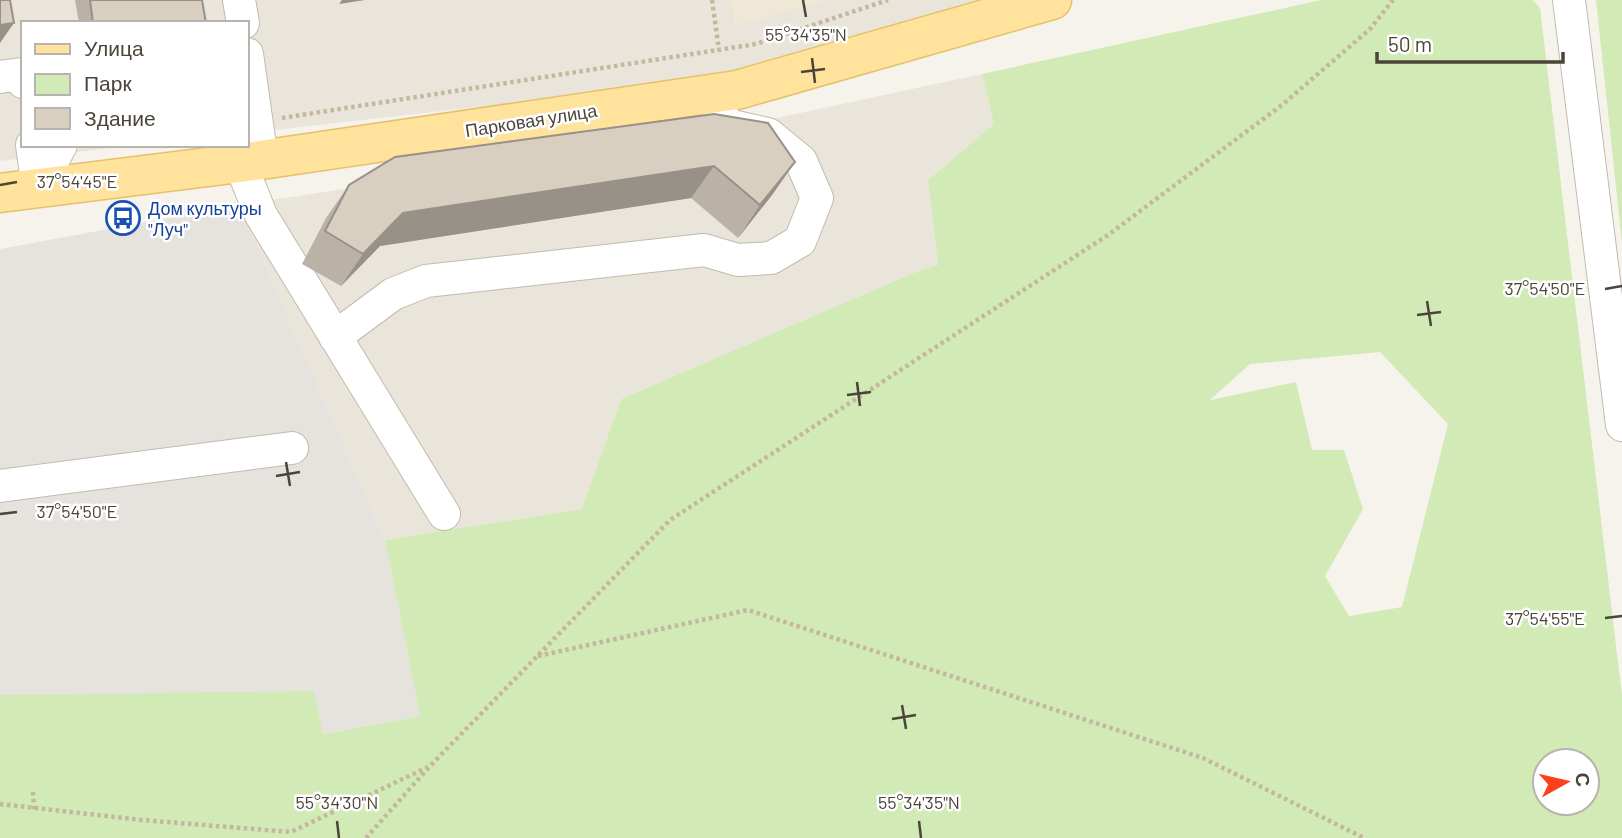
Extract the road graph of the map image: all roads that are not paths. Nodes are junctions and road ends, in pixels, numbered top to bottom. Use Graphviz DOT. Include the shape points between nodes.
graph roads {
  1 [pos="239,0"];
  2 [pos="1050,0"];
  3 [pos="1569,0"];
  4 [pos="243,21"];
  5 [pos="248,62"];
  6 [pos="21,74"];
  7 [pos="0,77"];
  8 [pos="709,94"];
  9 [pos="32,147"];
  10 [pos="60,147"];
  11 [pos="251,161"];
  12 [pos="38,188"];
  13 [pos="0,193"];
  14 [pos="335,337"];
  15 [pos="1622,425"];
  16 [pos="292,448"];
  17 [pos="0,486"];
  18 [pos="444,514"];
  1 -- 4 [label="street"];
  2 -- 8 [label="main road, Парковая улица" via="737,90"];
  3 -- 15 [label="street"];
  5 -- 11 [label="street" via="256,122"];
  6 -- 7 [label="street"];
  8 -- 11 [label="main road, Парковая улица"];
  8 -- 14 [label="street" via="728,125 768,134 801,161 817,198 800,241 771,258 738,260 704,250 426,281 393,294"];
  9 -- 12 [label="street"];
  10 -- 12 [label="street"];
  11 -- 12 [label="main road, Парковая улица"];
  11 -- 14 [label="street" via="261,215"];
  12 -- 13 [label="main road, Парковая улица"];
  14 -- 18 [label="street"];
  16 -- 17 [label="street"];
}
